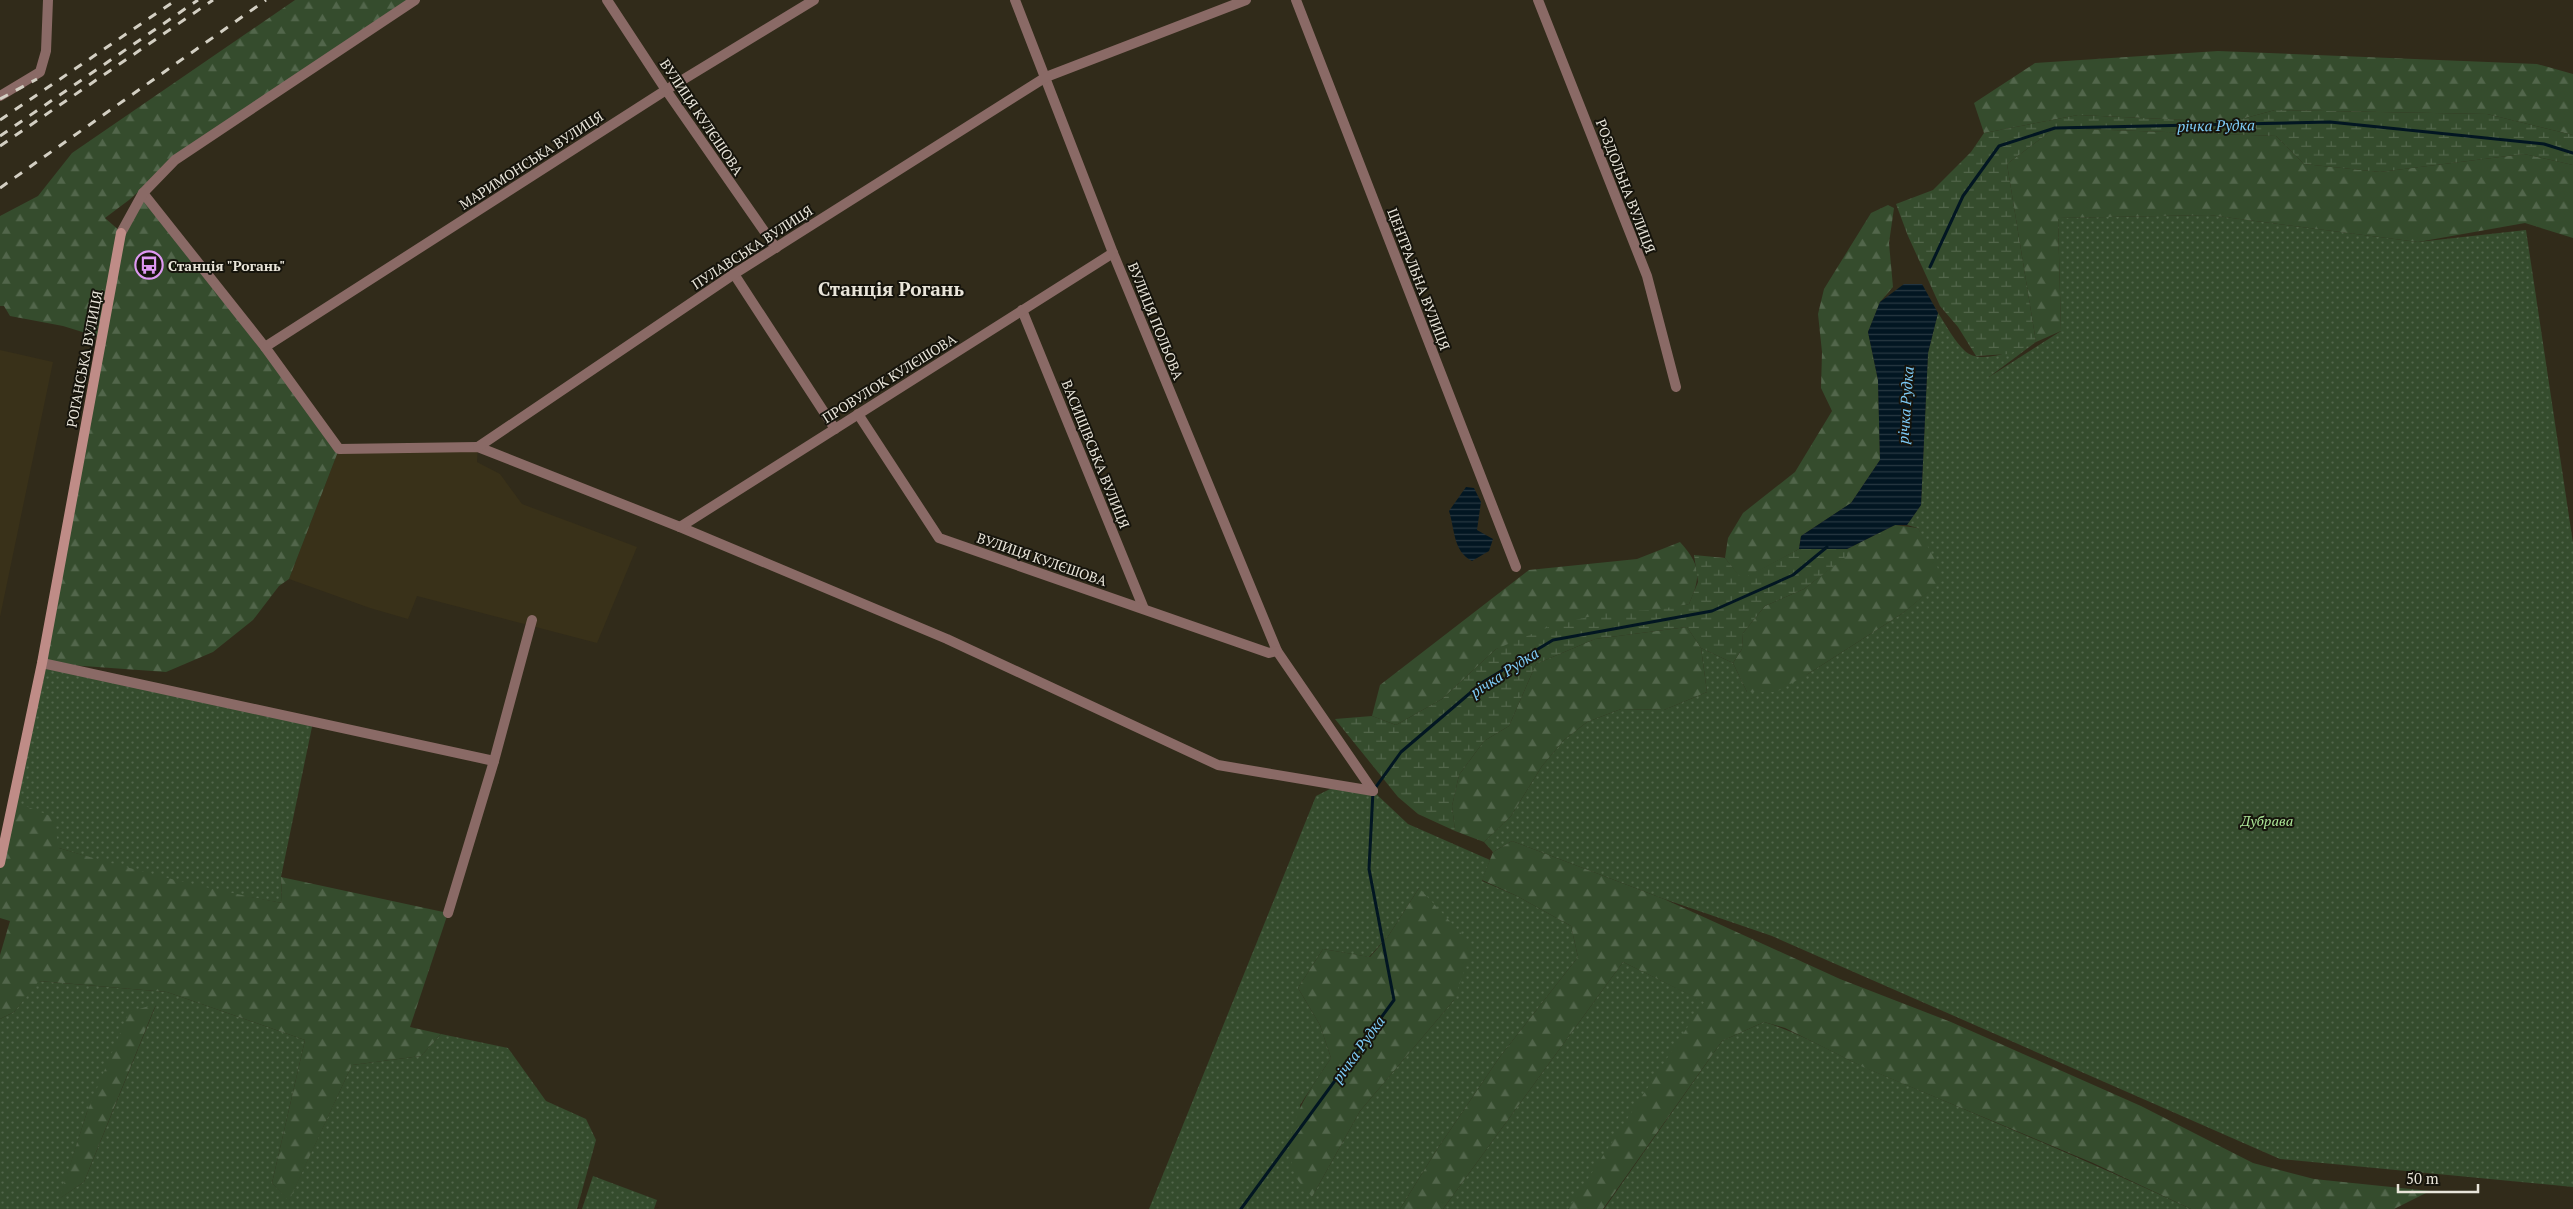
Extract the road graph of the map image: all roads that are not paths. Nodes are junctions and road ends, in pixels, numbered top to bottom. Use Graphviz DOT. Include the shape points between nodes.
graph roads {
  1 [pos="48,0"];
  2 [pos="415,0"];
  3 [pos="607,0"];
  4 [pos="814,0"];
  5 [pos="1015,0"];
  6 [pos="1246,0"];
  7 [pos="1296,0"];
  8 [pos="1538,0"];
  9 [pos="1046,76"];
  10 [pos="666,90"];
  11 [pos="0,96"];
  12 [pos="143,193"];
  13 [pos="121,233"];
  14 [pos="776,248"];
  15 [pos="1113,252"];
  16 [pos="734,274"];
  17 [pos="1022,310"];
  18 [pos="264,347"];
  19 [pos="1676,387"];
  20 [pos="858,414"];
  21 [pos="835,429"];
  22 [pos="478,447"];
  23 [pos="680,527"];
  24 [pos="1516,567"];
  25 [pos="1144,609"];
  26 [pos="532,620"];
  27 [pos="1277,651"];
  28 [pos="42,663"];
  29 [pos="494,761"];
  30 [pos="0,863"];
  31 [pos="448,914"];
  1 -- 11 [label="street" via="46,51 40,72"];
  2 -- 12 [label="street, РОГАНСЬКА ВУЛИЦЯ" via="175,160"];
  3 -- 10 [label="street, ВУЛИЦЯ КУЛЄШОВА"];
  4 -- 10 [label="street, МАРИМОНСЬКА ВУЛИЦЯ"];
  5 -- 9 [label="street, ВУЛИЦЯ ПОЛЬОВА"];
  6 -- 9 [label="street, ПУЛАВСЬКА ВУЛИЦЯ"];
  7 -- 24 [label="street, ЦЕНТРАЛЬНА ВУЛИЦЯ"];
  8 -- 19 [label="street, РОЗДОЛЬНА ВУЛИЦЯ" via="1647,276"];
  9 -- 14 [label="street, ПУЛАВСЬКА ВУЛИЦЯ"];
  9 -- 15 [label="street, ВУЛИЦЯ ПОЛЬОВА"];
  10 -- 14 [label="street, ВУЛИЦЯ КУЛЄШОВА"];
  10 -- 18 [label="street, МАРИМОНСЬКА ВУЛИЦЯ"];
  12 -- 13 [label="street, РОГАНСЬКА ВУЛИЦЯ"];
  12 -- 18 [label="street"];
  13 -- 28 [label="main road, РОГАНСЬКА ВУЛИЦЯ"];
  14 -- 16 [label="street, ПУЛАВСЬКА ВУЛИЦЯ"];
  15 -- 17 [label="street, ПРОВУЛОК КУЛЄШОВА"];
  15 -- 27 [label="street, ВУЛИЦЯ ПОЛЬОВА"];
  16 -- 21 [label="street"];
  16 -- 22 [label="street, ПУЛАВСЬКА ВУЛИЦЯ"];
  17 -- 20 [label="street, ПРОВУЛОК КУЛЄШОВА"];
  17 -- 25 [label="street, ВАСИЩІВСЬКА ВУЛИЦЯ"];
  18 -- 22 [label="street" via="339,449"];
  20 -- 21 [label="street, ПРОВУЛОК КУЛЄШОВА"];
  20 -- 25 [label="street, ВУЛИЦЯ КУЛЄШОВА" via="940,538"];
  21 -- 23 [label="street, ПРОВУЛОК КУЛЄШОВА"];
  22 -- 23 [label="street"];
  23 -- 27 [label="street, ВУЛИЦЯ ПОЛЬОВА" via="947,639 1218,765 1374,791"];
  25 -- 27 [label="street, ВУЛИЦЯ КУЛЄШОВА" via="1269,652"];
  26 -- 29 [label="street"];
  28 -- 29 [label="street"];
  28 -- 30 [label="main road, РОГАНСЬКА ВУЛИЦЯ"];
  29 -- 31 [label="street"];
}
